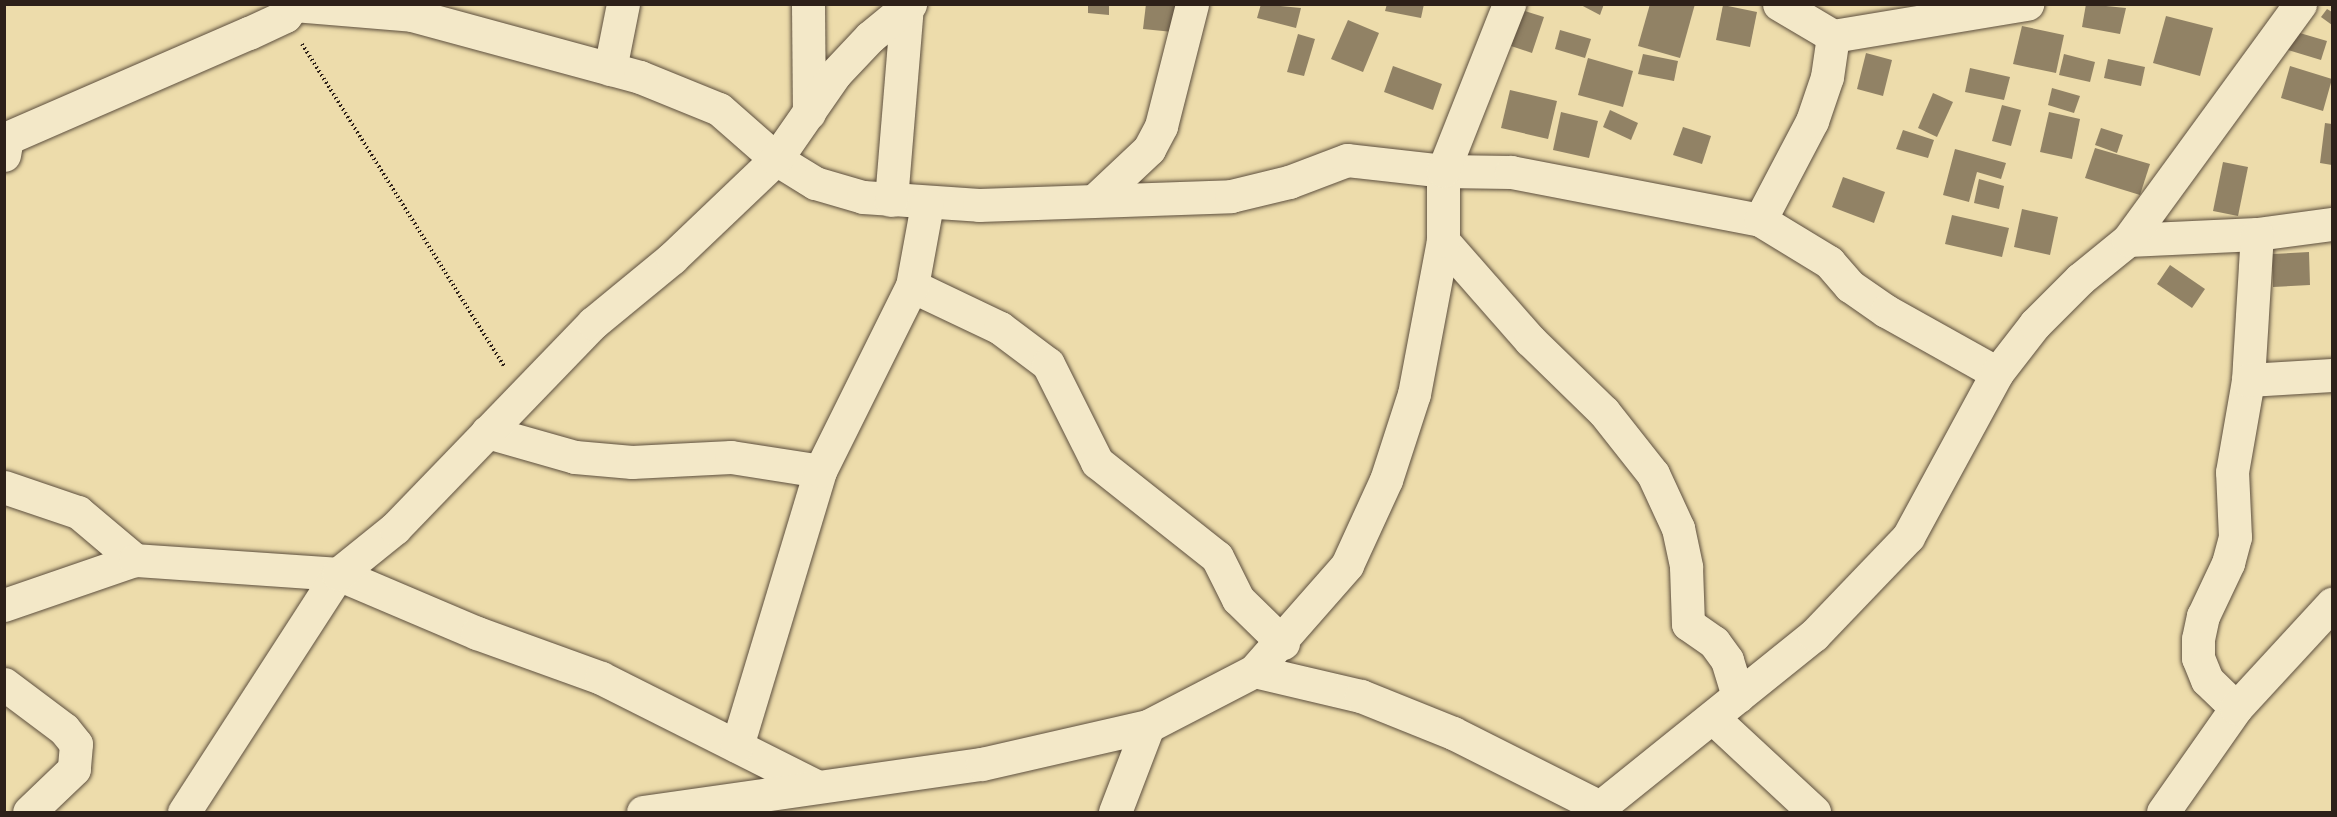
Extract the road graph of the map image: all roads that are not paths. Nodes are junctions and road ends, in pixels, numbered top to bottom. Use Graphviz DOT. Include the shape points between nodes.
graph roads {
  1 [pos="623,4"];
  2 [pos="808,4"];
  3 [pos="1192,4"];
  4 [pos="1509,4"];
  5 [pos="1779,4"];
  6 [pos="2027,4"];
  7 [pos="2300,4"];
  8 [pos="908,5"];
  9 [pos="291,7"];
  10 [pos="1833,36"];
  11 [pos="610,69"];
  12 [pos="809,113"];
  13 [pos="5,144"];
  14 [pos="776,159"];
  15 [pos="1443,171"];
  16 [pos="1096,199"];
  17 [pos="891,200"];
  18 [pos="927,204"];
  19 [pos="1760,220"];
  20 [pos="2332,224"];
  21 [pos="2257,234"];
  22 [pos="2128,240"];
  23 [pos="1443,241"];
  24 [pos="912,286"];
  25 [pos="1996,373"];
  26 [pos="2332,375"];
  27 [pos="2248,381"];
  28 [pos="487,432"];
  29 [pos="820,471"];
  30 [pos="4,486"];
  31 [pos="135,560"];
  32 [pos="338,574"];
  33 [pos="4,604"];
  34 [pos="2332,604"];
  35 [pos="1283,643"];
  36 [pos="1254,672"];
  37 [pos="4,684"];
  38 [pos="1738,696"];
  39 [pos="2236,708"];
  40 [pos="1713,718"];
  41 [pos="1148,726"];
  42 [pos="737,746"];
  43 [pos="814,785"];
  44 [pos="1599,810"];
  45 [pos="28,813"];
  46 [pos="184,813"];
  47 [pos="643,813"];
  48 [pos="1114,813"];
  49 [pos="1814,813"];
  50 [pos="2163,813"];
  1 -- 11 [label="street"];
  2 -- 12 [label="street"];
  3 -- 16 [label="street" via="1161,126 1149,149"];
  4 -- 15 [label="street"];
  5 -- 10 [label="street"];
  6 -- 10 [label="street"];
  7 -- 22 [label="street"];
  8 -- 12 [label="street" via="842,67"];
  8 -- 17 [label="street"];
  9 -- 11 [label="street" via="412,15"];
  9 -- 13 [label="street"];
  10 -- 19 [label="street" via="1827,77 1812,121"];
  11 -- 14 [label="street" via="719,109"];
  12 -- 14 [label="street"];
  14 -- 17 [label="street" via="815,183 863,197"];
  14 -- 28 [label="street" via="672,258 593,323"];
  15 -- 16 [label="street" via="1347,160 1289,182 1231,196"];
  15 -- 19 [label="street" via="1511,172"];
  15 -- 23 [label="street"];
  16 -- 18 [label="street"];
  17 -- 18 [label="street"];
  18 -- 24 [label="street"];
  19 -- 25 [label="street" via="1828,262 1850,286 1886,311"];
  20 -- 21 [label="street"];
  21 -- 22 [label="street"];
  21 -- 27 [label="street"];
  22 -- 25 [label="street" via="2035,324"];
  23 -- 35 [label="street" via="1414,394 1369,524 1347,565"];
  23 -- 38 [label="street" via="1530,340 1604,412 1653,474 1678,528 1686,567 1688,624 1720,651"];
  24 -- 29 [label="street"];
  24 -- 35 [label="street" via="1000,328 1048,364 1097,462 1217,557 1238,598"];
  25 -- 38 [label="street" via="1908,537 1814,635"];
  26 -- 27 [label="street"];
  27 -- 39 [label="street" via="2232,472 2235,537 2203,616 2198,639 2198,658 2207,680"];
  28 -- 29 [label="street" via="575,457 632,462 731,457"];
  28 -- 32 [label="street" via="395,528"];
  29 -- 42 [label="street"];
  30 -- 31 [label="street" via="78,512"];
  31 -- 32 [label="street"];
  31 -- 33 [label="street"];
  32 -- 42 [label="street" via="477,633 601,678"];
  32 -- 46 [label="street"];
  34 -- 39 [label="street"];
  35 -- 36 [label="street"];
  36 -- 41 [label="street"];
  36 -- 44 [label="street" via="1362,696 1453,733"];
  37 -- 45 [label="street" via="64,729 76,744 74,769"];
  38 -- 40 [label="street"];
  39 -- 50 [label="street"];
  40 -- 44 [label="street"];
  40 -- 49 [label="street"];
  41 -- 43 [label="street" via="982,764"];
  41 -- 48 [label="street"];
  42 -- 43 [label="street"];
  43 -- 47 [label="street"];
}
